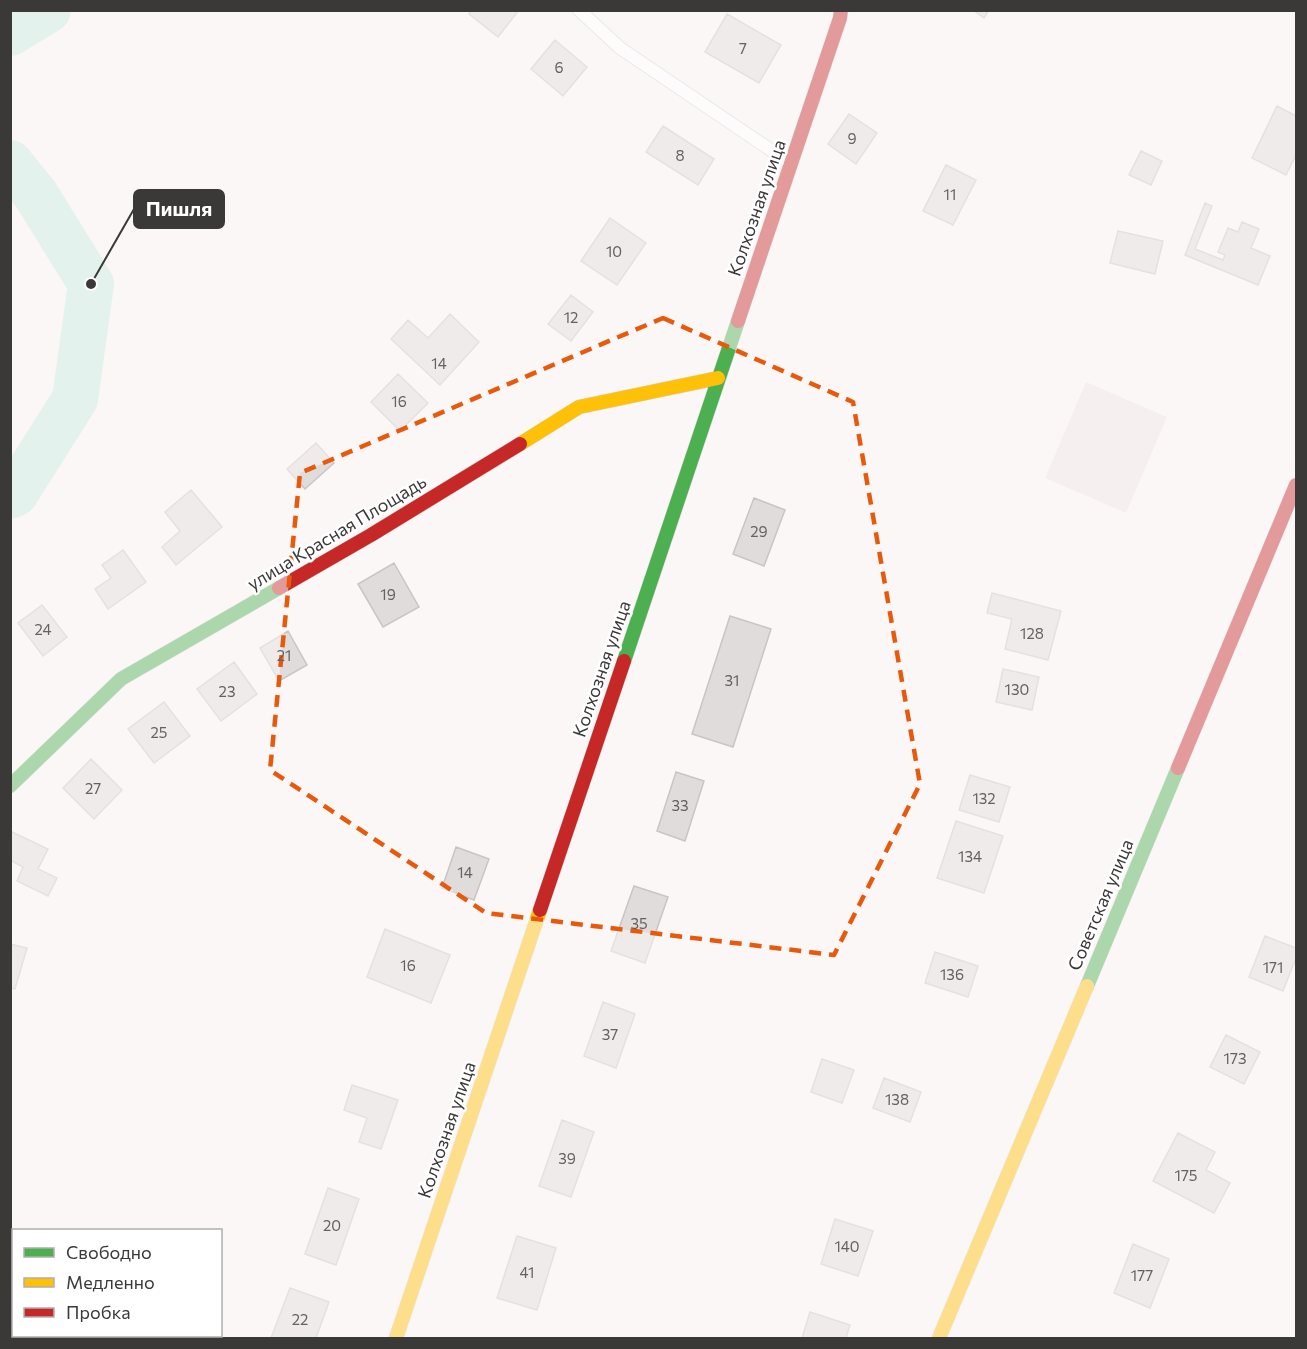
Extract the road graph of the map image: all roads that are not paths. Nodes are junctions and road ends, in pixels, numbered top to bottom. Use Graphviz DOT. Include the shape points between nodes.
graph roads {
  1 [pos="579,10"];
  2 [pos="841,10"];
  3 [pos="791,164"];
  4 [pos="718,378"];
  5 [pos="1296,485"];
  6 [pos="10,786"];
  7 [pos="396,1338"];
  8 [pos="939,1338"];
  1 -- 3 [label="lane" via="620,48"];
  2 -- 3 [label="street, Колхозная улица"];
  3 -- 4 [label="street, Колхозная улица"];
  4 -- 6 [label="street, улица Красная Площадь" via="579,407 371,535 121,679"];
  4 -- 7 [label="street, Колхозная улица"];
  5 -- 8 [label="street, Советская улица"];
}
